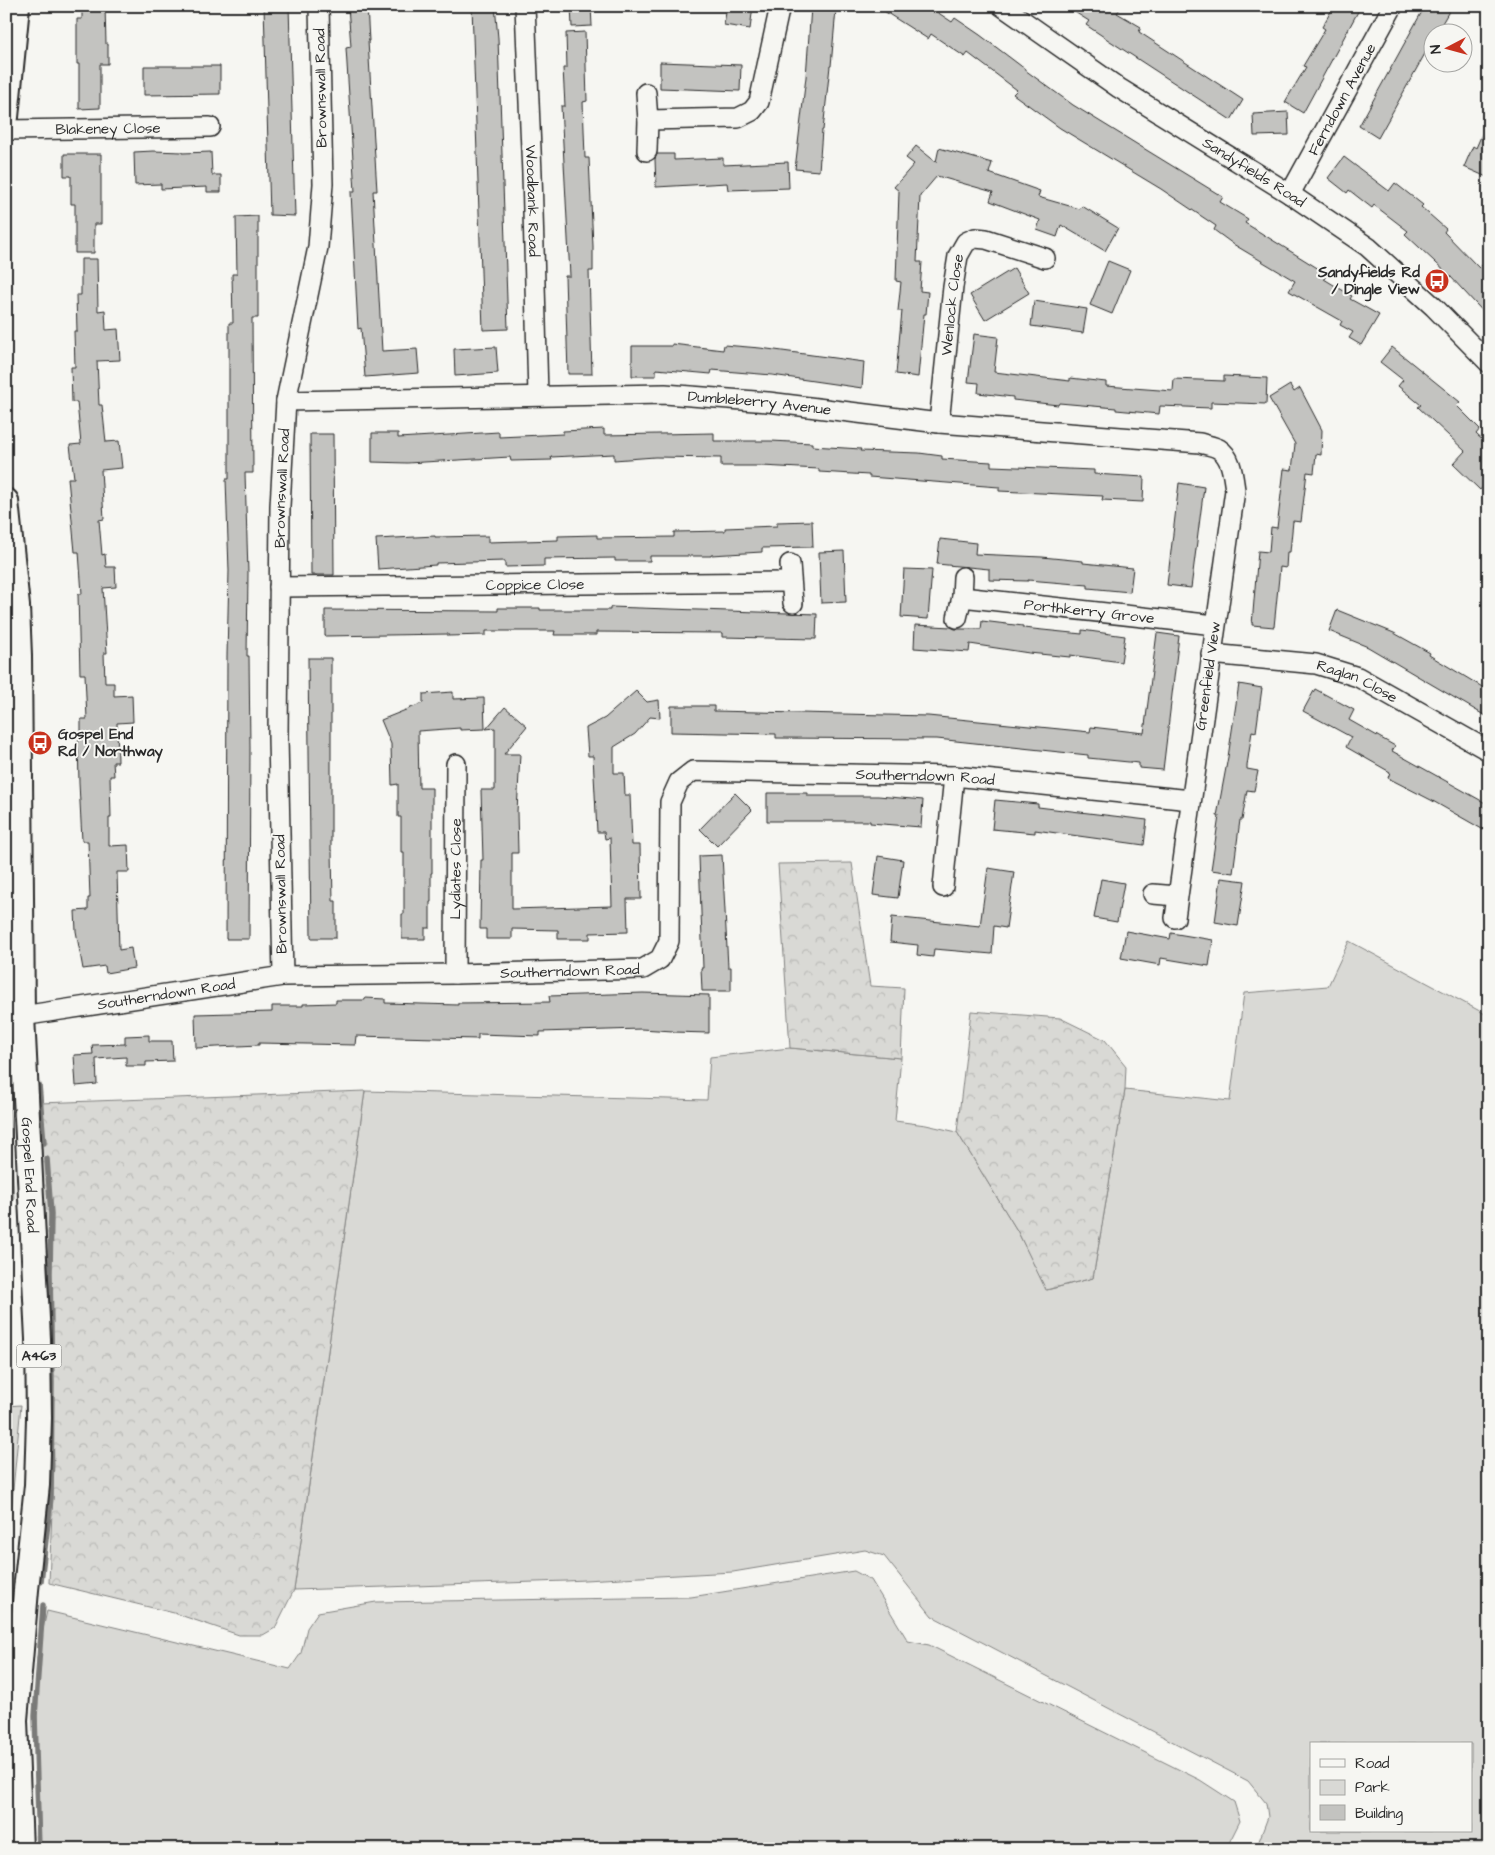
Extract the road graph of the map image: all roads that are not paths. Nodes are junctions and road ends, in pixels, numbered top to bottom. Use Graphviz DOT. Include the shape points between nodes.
graph roads {
  1 [pos="17,6"];
  2 [pos="319,6"];
  3 [pos="525,6"];
  4 [pos="780,6"];
  5 [pos="1002,6"];
  6 [pos="1393,6"];
  7 [pos="646,93"];
  8 [pos="6,117"];
  9 [pos="648,120"];
  10 [pos="210,126"];
  11 [pos="6,130"];
  12 [pos="647,151"];
  13 [pos="1290,194"];
  14 [pos="1045,258"];
  15 [pos="1489,363"];
  16 [pos="538,395"];
  17 [pos="286,401"];
  18 [pos="939,422"];
  19 [pos="1226,456"];
  20 [pos="6,501"];
  21 [pos="963,577"];
  22 [pos="279,587"];
  23 [pos="962,597"];
  24 [pos="792,603"];
  25 [pos="957,618"];
  26 [pos="1214,625"];
  27 [pos="1211,654"];
  28 [pos="1489,751"];
  29 [pos="456,764"];
  30 [pos="954,776"];
  31 [pos="1191,800"];
  32 [pos="13,863"];
  33 [pos="943,887"];
  34 [pos="1153,894"];
  35 [pos="1177,896"];
  36 [pos="1175,918"];
  37 [pos="455,974"];
  38 [pos="283,976"];
  39 [pos="22,1016"];
  40 [pos="20,1849"];
  1 -- 8 [label="main road"];
  2 -- 17 [label="street, Brownswall Road" via="323,184 318,247"];
  3 -- 16 [label="street, Woodbank Road"];
  4 -- 9 [label="street" via="759,102 752,112 738,118"];
  5 -- 13 [label="street, Sandyfields Road" via="1119,88"];
  6 -- 13 [label="street, Ferndown Avenue"];
  7 -- 9 [label="street"];
  9 -- 12 [label="street"];
  10 -- 11 [label="street, Blakeney Close"];
  13 -- 15 [label="street, Sandyfields Road" via="1368,247"];
  14 -- 18 [label="street, Wenlock Close" via="986,239 975,238 966,242 958,256 953,287"];
  16 -- 17 [label="street, Dumbleberry Avenue"];
  16 -- 18 [label="street, Dumbleberry Avenue" via="666,394"];
  17 -- 22 [label="street, Brownswall Road"];
  18 -- 19 [label="street, Dumbleberry Avenue" via="1200,443 1220,449"];
  19 -- 26 [label="street, Greenfield View" via="1234,490"];
  20 -- 32 [label="main road, Gospel End Road / A463" via="19,656"];
  21 -- 23 [label="street"];
  22 -- 24 [label="street, Coppice Close" via="790,573"];
  22 -- 38 [label="street, Brownswall Road" via="278,737"];
  23 -- 25 [label="street"];
  23 -- 26 [label="street, Porthkerry Grove"];
  26 -- 27 [label="street, Greenfield View"];
  27 -- 28 [label="street, Raglan Close" via="1316,664 1336,669 1358,677"];
  27 -- 31 [label="street, Greenfield View"];
  29 -- 37 [label="street, Lydiates Close"];
  30 -- 31 [label="street, Southerndown Road"];
  30 -- 33 [label="street"];
  30 -- 37 [label="street, Southerndown Road" via="693,771 679,782 670,802 669,941 660,959 643,969"];
  31 -- 35 [label="street, Greenfield View"];
  32 -- 39 [label="main road, Gospel End Road / A463"];
  34 -- 35 [label="street"];
  35 -- 36 [label="street, Greenfield View"];
  37 -- 38 [label="street, Southerndown Road"];
  38 -- 39 [label="street, Southerndown Road"];
  39 -- 40 [label="main road, Gospel End Road / A463" via="39,1418 37,1485 15,1720"];
}
